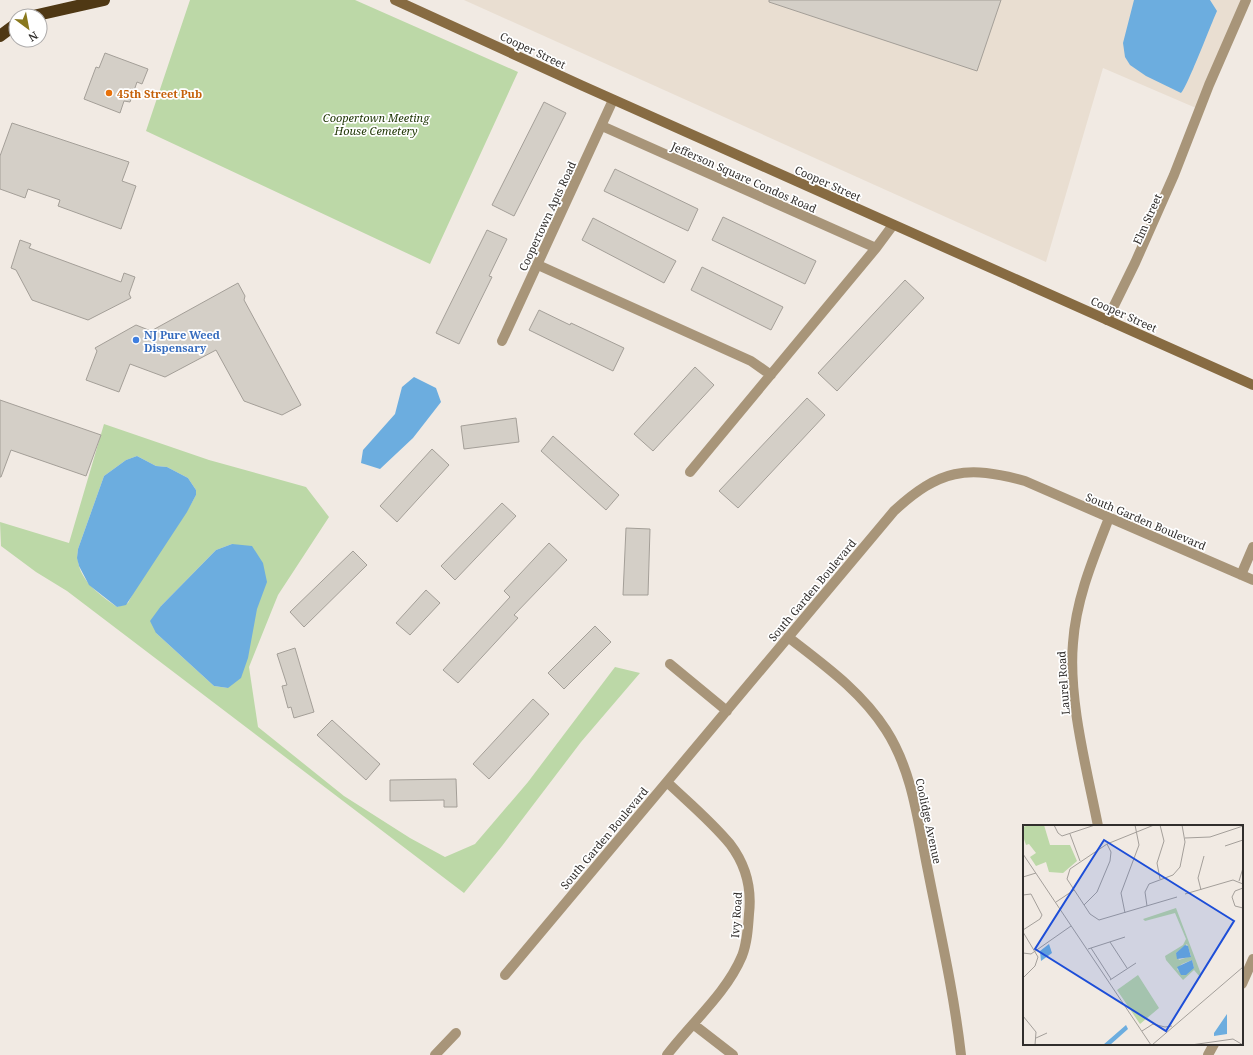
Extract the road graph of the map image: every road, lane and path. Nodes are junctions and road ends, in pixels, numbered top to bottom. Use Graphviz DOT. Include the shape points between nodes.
graph roads {
  1 [pos="104,0"];
  2 [pos="395,0"];
  3 [pos="1246,0"];
  4 [pos="48,13"];
  5 [pos="613,100"];
  6 [pos="602,126"];
  7 [pos="893,225"];
  8 [pos="876,248"];
  9 [pos="538,265"];
  10 [pos="1110,321"];
  11 [pos="502,341"];
  12 [pos="771,375"];
  13 [pos="1253,385"];
  14 [pos="690,472"];
  15 [pos="1109,518"];
  16 [pos="1253,547"];
  17 [pos="1241,575"];
  18 [pos="1253,580"];
  19 [pos="788,637"];
  20 [pos="670,664"];
  21 [pos="726,711"];
  22 [pos="667,782"];
  23 [pos="1098,825"];
  24 [pos="1253,960"];
  25 [pos="505,975"];
  26 [pos="1243,982"];
  27 [pos="693,1024"];
  28 [pos="456,1032"];
  29 [pos="1213,1045"];
  30 [pos="435,1055"];
  31 [pos="667,1055"];
  32 [pos="733,1055"];
  33 [pos="961,1055"];
  34 [pos="1208,1055"];
  1 -- 4 [label="highway"];
  2 -- 5 [label="street, Cooper Street"];
  3 -- 10 [label="street, Elm Street" via="1195,122 1191,147 1182,170"];
  5 -- 6 [label="street, Coopertown Apts Road"];
  5 -- 7 [label="street, Cooper Street"];
  6 -- 8 [label="street, Jefferson Square Condos Road"];
  6 -- 9 [label="street, Coopertown Apts Road"];
  7 -- 8 [label="street"];
  7 -- 10 [label="street, Cooper Street"];
  8 -- 12 [label="street"];
  9 -- 11 [label="street, Coopertown Apts Road"];
  9 -- 12 [label="street" via="751,361"];
  10 -- 13 [label="street, Cooper Street"];
  12 -- 14 [label="street"];
  15 -- 17 [label="street, South Garden Boulevard"];
  15 -- 19 [label="street, South Garden Boulevard" via="1025,480 975,472 944,476 915,492 894,511"];
  15 -- 23 [label="street, Laurel Road" via="1085,582 1072,644 1079,730"];
  16 -- 17 [label="street"];
  17 -- 18 [label="street, South Garden Boulevard"];
  19 -- 21 [label="street, South Garden Boulevard"];
  19 -- 33 [label="street, Coolidge Avenue" via="835,673 864,701 886,730 904,764 934,902"];
  20 -- 21 [label="street"];
  21 -- 22 [label="street, South Garden Boulevard"];
  22 -- 25 [label="street, South Garden Boulevard"];
  22 -- 27 [label="street, Ivy Road" via="730,844 745,870 751,897 742,957 727,982"];
  24 -- 26 [label="street"];
  27 -- 31 [label="street, Ivy Road"];
  27 -- 32 [label="street"];
  28 -- 30 [label="street"];
  29 -- 34 [label="street"];
}
